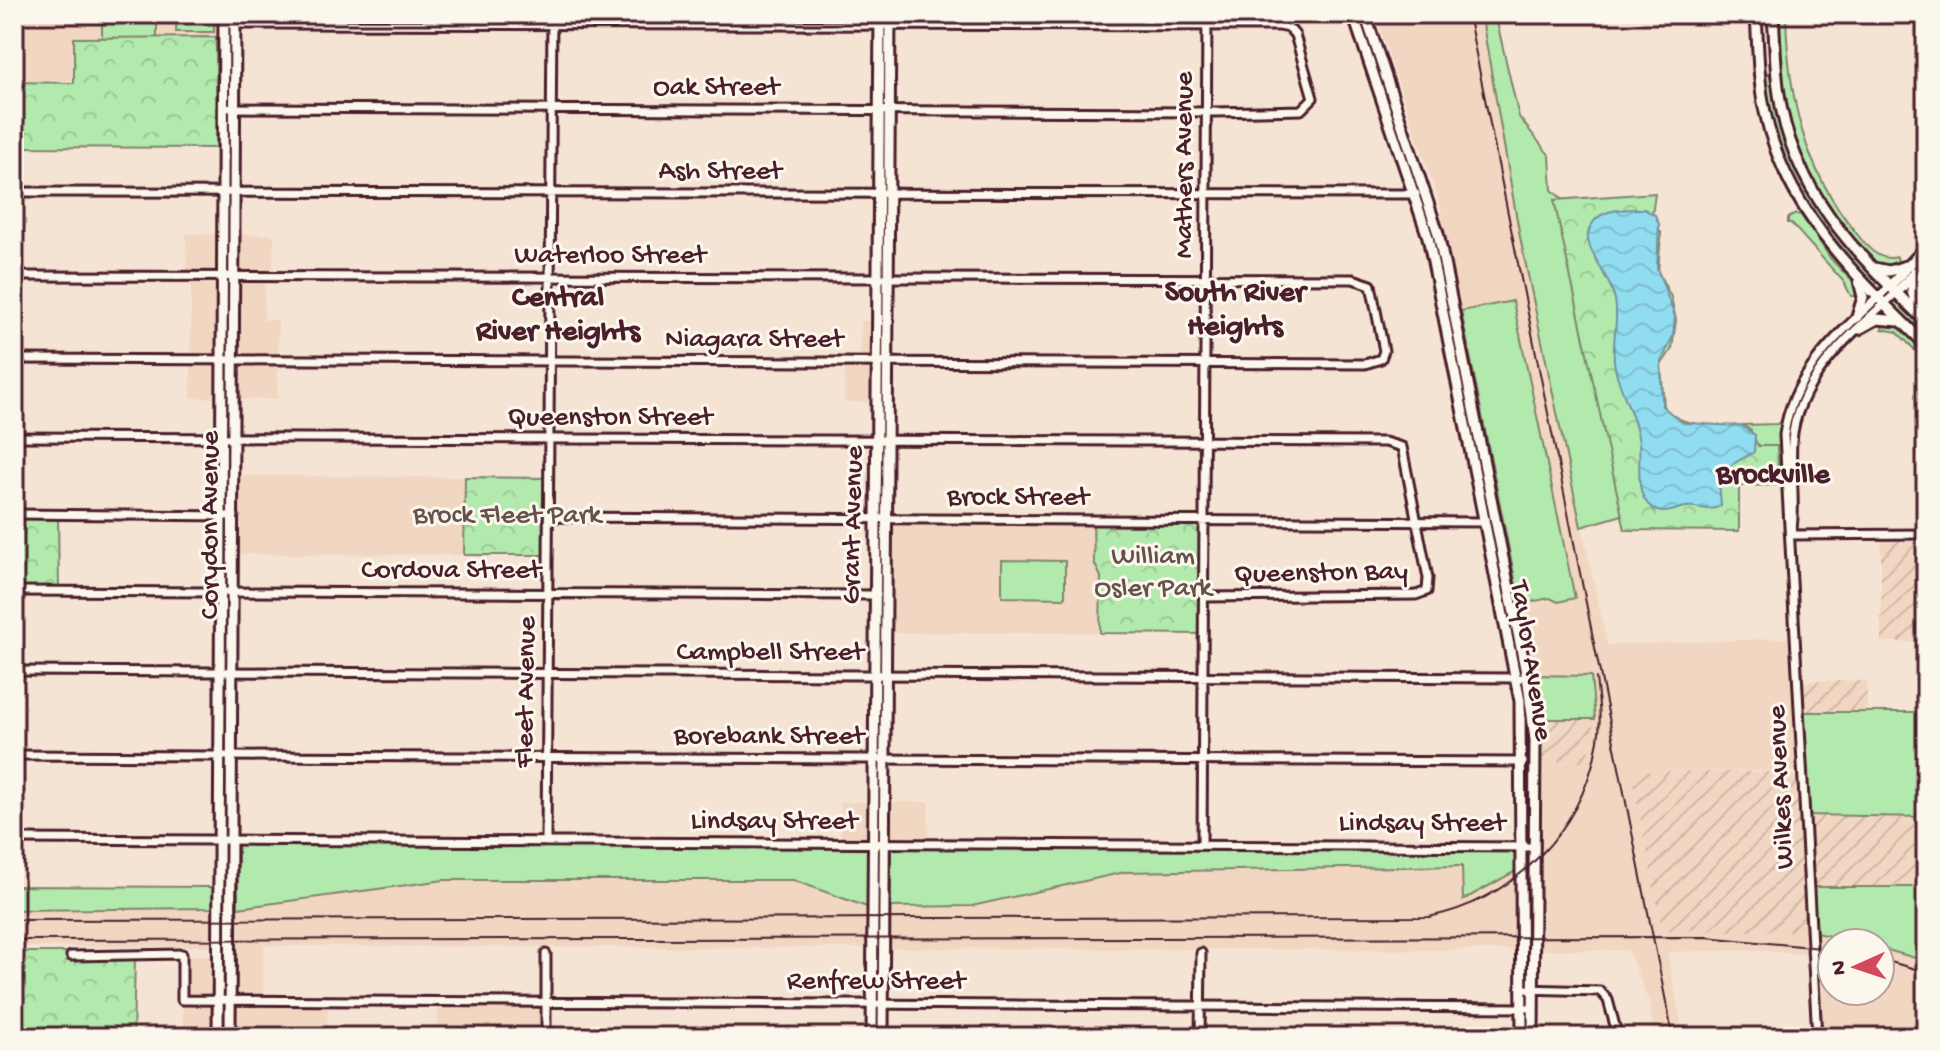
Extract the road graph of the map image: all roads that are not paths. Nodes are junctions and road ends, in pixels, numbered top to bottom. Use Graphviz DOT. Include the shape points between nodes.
graph roads {
  1 [pos="552,14"];
  2 [pos="880,14"];
  3 [pos="890,14"];
  4 [pos="1207,14"];
  5 [pos="1353,14"];
  6 [pos="1365,14"];
  7 [pos="1756,14"];
  8 [pos="1773,14"];
  9 [pos="224,19"];
  10 [pos="235,19"];
  11 [pos="552,25"];
  12 [pos="885,26"];
  13 [pos="1207,27"];
  14 [pos="224,108"];
  15 [pos="236,108"];
  16 [pos="552,109"];
  17 [pos="878,110"];
  18 [pos="890,110"];
  19 [pos="1207,112"];
  20 [pos="1426,191"];
  21 [pos="14,192"];
  22 [pos="223,193"];
  23 [pos="235,193"];
  24 [pos="551,194"];
  25 [pos="1414,194"];
  26 [pos="884,195"];
  27 [pos="1207,196"];
  28 [pos="1926,247"];
  29 [pos="1926,262"];
  30 [pos="1872,267"];
  31 [pos="1912,268"];
  32 [pos="14,276"];
  33 [pos="223,277"];
  34 [pos="235,277"];
  35 [pos="551,278"];
  36 [pos="1858,278"];
  37 [pos="878,279"];
  38 [pos="890,279"];
  39 [pos="1206,280"];
  40 [pos="1893,290"];
  41 [pos="1881,300"];
  42 [pos="1857,317"];
  43 [pos="1923,319"];
  44 [pos="1902,322"];
  45 [pos="1859,329"];
  46 [pos="1449,343"];
  47 [pos="1926,345"];
  48 [pos="1463,357"];
  49 [pos="14,359"];
  50 [pos="223,360"];
  51 [pos="234,360"];
  52 [pos="550,361"];
  53 [pos="877,363"];
  54 [pos="889,363"];
  55 [pos="1206,364"];
  56 [pos="14,437"];
  57 [pos="222,437"];
  58 [pos="234,438"];
  59 [pos="551,440"];
  60 [pos="877,441"];
  61 [pos="889,441"];
  62 [pos="1206,442"];
  63 [pos="14,514"];
  64 [pos="222,515"];
  65 [pos="234,516"];
  66 [pos="551,517"];
  67 [pos="883,519"];
  68 [pos="1206,521"];
  69 [pos="1417,522"];
  70 [pos="1484,522"];
  71 [pos="1926,534"];
  72 [pos="1791,535"];
  73 [pos="14,591"];
  74 [pos="221,592"];
  75 [pos="233,592"];
  76 [pos="550,594"];
  77 [pos="875,595"];
  78 [pos="887,595"];
  79 [pos="1204,597"];
  80 [pos="14,671"];
  81 [pos="226,672"];
  82 [pos="548,674"];
  83 [pos="880,676"];
  84 [pos="1202,677"];
  85 [pos="1521,678"];
  86 [pos="14,755"];
  87 [pos="220,756"];
  88 [pos="231,756"];
  89 [pos="548,757"];
  90 [pos="880,759"];
  91 [pos="1202,761"];
  92 [pos="1523,762"];
  93 [pos="14,839"];
  94 [pos="219,840"];
  95 [pos="231,841"];
  96 [pos="546,842"];
  97 [pos="873,844"];
  98 [pos="885,844"];
  99 [pos="1202,845"];
  100 [pos="1523,847"];
  101 [pos="1535,847"];
  102 [pos="1201,953"];
  103 [pos="546,954"];
  104 [pos="71,956"];
  105 [pos="1522,989"];
  106 [pos="1534,989"];
  107 [pos="219,1000"];
  108 [pos="230,1001"];
  109 [pos="546,1002"];
  110 [pos="872,1004"];
  111 [pos="884,1004"];
  112 [pos="1200,1007"];
  113 [pos="1522,1008"];
  114 [pos="1533,1008"];
  115 [pos="218,1037"];
  116 [pos="230,1037"];
  117 [pos="546,1037"];
  118 [pos="872,1037"];
  119 [pos="883,1037"];
  120 [pos="1200,1037"];
  121 [pos="1522,1037"];
  122 [pos="1533,1037"];
  123 [pos="1618,1037"];
  124 [pos="1817,1037"];
  1 -- 11 [label="street, Fleet Avenue"];
  2 -- 12 [label="main road, Grant Avenue"];
  3 -- 12 [label="main road, Grant Avenue"];
  4 -- 13 [label="street, Mathers Avenue"];
  5 -- 25 [label="main road, Taylor Avenue"];
  6 -- 20 [label="main road, Taylor Avenue"];
  7 -- 36 [label="main road" via="1759,73 1774,145 1802,206"];
  8 -- 30 [label="main road" via="1779,95 1790,141 1823,210"];
  9 -- 10 [label="street"];
  9 -- 14 [label="main road, Corydon Avenue"];
  10 -- 11 [label="street"];
  10 -- 15 [label="main road, Corydon Avenue"];
  11 -- 12 [label="street"];
  11 -- 16 [label="street, Fleet Avenue"];
  12 -- 13 [label="street"];
  12 -- 17 [label="main road, Grant Avenue"];
  12 -- 18 [label="main road, Grant Avenue"];
  13 -- 19 [label="street, Mathers Avenue"];
  13 -- 19 [label="street, Oak Street" via="1289,28 1313,98 1301,110"];
  14 -- 15 [label="street, Oak Street"];
  14 -- 22 [label="main road, Corydon Avenue"];
  15 -- 16 [label="street, Oak Street"];
  15 -- 23 [label="main road, Corydon Avenue"];
  16 -- 17 [label="street, Oak Street"];
  16 -- 24 [label="street, Fleet Avenue"];
  17 -- 18 [label="street, Oak Street"];
  17 -- 26 [label="main road, Grant Avenue"];
  18 -- 19 [label="street, Oak Street"];
  18 -- 26 [label="main road, Grant Avenue"];
  19 -- 27 [label="street, Mathers Avenue"];
  20 -- 25 [label="street, Ash Street"];
  20 -- 48 [label="main road, Taylor Avenue"];
  21 -- 22 [label="street, Ash Street"];
  22 -- 23 [label="street, Ash Street"];
  22 -- 33 [label="main road, Corydon Avenue"];
  23 -- 24 [label="street, Ash Street"];
  23 -- 34 [label="main road, Corydon Avenue"];
  24 -- 26 [label="street, Ash Street"];
  24 -- 35 [label="street, Fleet Avenue"];
  25 -- 27 [label="street, Ash Street"];
  25 -- 46 [label="main road, Taylor Avenue"];
  26 -- 27 [label="street, Ash Street"];
  26 -- 37 [label="main road, Grant Avenue"];
  26 -- 38 [label="main road, Grant Avenue"];
  27 -- 39 [label="street, Mathers Avenue"];
  28 -- 31 [label="main road"];
  29 -- 31 [label="main road"];
  30 -- 31 [label="main road"];
  30 -- 40 [label="main road"];
  31 -- 40 [label="main road"];
  31 -- 43 [label="main road" via="1912,291"];
  32 -- 33 [label="street, Waterloo Street"];
  33 -- 34 [label="street, Waterloo Street"];
  33 -- 50 [label="main road, Corydon Avenue"];
  34 -- 35 [label="street, Waterloo Street"];
  34 -- 51 [label="main road, Corydon Avenue"];
  35 -- 37 [label="street, Waterloo Street"];
  35 -- 52 [label="street, Fleet Avenue"];
  36 -- 41 [label="main road"];
  36 -- 42 [label="main road" via="1863,297"];
  37 -- 38 [label="street, Waterloo Street"];
  37 -- 53 [label="main road, Grant Avenue"];
  38 -- 39 [label="street, Waterloo Street"];
  38 -- 54 [label="main road, Grant Avenue"];
  39 -- 55 [label="street, Mathers Avenue"];
  39 -- 55 [label="street, Waterloo Street" via="1367,281 1384,351 1378,362 1365,364"];
  40 -- 41 [label="street, Wilkes Avenue"];
  40 -- 43 [label="main road"];
  41 -- 42 [label="street, Wilkes Avenue"];
  41 -- 44 [label="main road"];
  41 -- 45 [label="street, Wilkes Avenue"];
  42 -- 72 [label="street, Wilkes Avenue" via="1801,380 1788,413 1784,446"];
  44 -- 45 [label="main road" via="1877,319"];
  44 -- 47 [label="main road"];
  45 -- 72 [label="street, Wilkes Avenue" via="1823,366 1801,405 1792,439"];
  46 -- 48 [label="main road"];
  46 -- 70 [label="main road, Taylor Avenue"];
  48 -- 85 [label="main road, Taylor Avenue"];
  49 -- 50 [label="street, Niagara Street"];
  50 -- 51 [label="street, Niagara Street"];
  50 -- 57 [label="main road, Corydon Avenue"];
  51 -- 52 [label="street, Niagara Street"];
  51 -- 58 [label="main road, Corydon Avenue"];
  52 -- 53 [label="street, Niagara Street"];
  52 -- 59 [label="street, Fleet Avenue"];
  53 -- 54 [label="street, Niagara Street"];
  53 -- 60 [label="main road, Grant Avenue"];
  54 -- 55 [label="street, Niagara Street"];
  54 -- 61 [label="main road, Grant Avenue"];
  55 -- 62 [label="street, Mathers Avenue"];
  56 -- 57 [label="street, Queenston Street"];
  57 -- 58 [label="street, Queenston Street"];
  57 -- 64 [label="main road, Corydon Avenue"];
  58 -- 59 [label="street, Queenston Street"];
  58 -- 65 [label="main road, Corydon Avenue"];
  59 -- 60 [label="street, Queenston Street"];
  59 -- 66 [label="street, Fleet Avenue"];
  60 -- 61 [label="street, Queenston Street"];
  60 -- 67 [label="main road, Grant Avenue"];
  61 -- 62 [label="street, Queenston Street"];
  61 -- 67 [label="main road, Grant Avenue"];
  62 -- 68 [label="street, Mathers Avenue"];
  62 -- 69 [label="street, Queenston Bay" via="1398,444 1405,453"];
  63 -- 64 [label="street"];
  64 -- 65 [label="street"];
  64 -- 74 [label="main road, Corydon Avenue"];
  65 -- 75 [label="main road, Corydon Avenue"];
  66 -- 67 [label="street, Brock Street"];
  66 -- 76 [label="street, Fleet Avenue"];
  67 -- 68 [label="street, Brock Street"];
  67 -- 77 [label="main road, Grant Avenue"];
  67 -- 78 [label="main road, Grant Avenue"];
  68 -- 69 [label="street, Brock Street"];
  68 -- 79 [label="street, Mathers Avenue"];
  69 -- 70 [label="street, Brock Street"];
  69 -- 79 [label="street, Queenston Bay" via="1429,586 1422,594"];
  70 -- 85 [label="main road, Taylor Avenue"];
  71 -- 72 [label="street"];
  72 -- 124 [label="street, Wilkes Avenue"];
  73 -- 74 [label="street, Cordova Street"];
  74 -- 75 [label="street, Cordova Street"];
  74 -- 81 [label="main road, Corydon Avenue"];
  75 -- 76 [label="street, Cordova Street"];
  75 -- 81 [label="main road, Corydon Avenue"];
  76 -- 77 [label="street, Cordova Street"];
  76 -- 82 [label="street, Fleet Avenue"];
  77 -- 78 [label="street, Cordova Street"];
  77 -- 83 [label="main road, Grant Avenue"];
  78 -- 83 [label="main road, Grant Avenue"];
  79 -- 84 [label="street, Mathers Avenue"];
  80 -- 81 [label="street, Campbell Street"];
  81 -- 82 [label="street, Campbell Street"];
  81 -- 87 [label="main road, Corydon Avenue"];
  81 -- 88 [label="main road, Corydon Avenue"];
  82 -- 83 [label="street, Campbell Street"];
  82 -- 89 [label="street, Fleet Avenue"];
  83 -- 84 [label="street, Campbell Street"];
  83 -- 90 [label="main road, Grant Avenue"];
  84 -- 85 [label="street, Campbell Street"];
  84 -- 91 [label="street, Mathers Avenue"];
  85 -- 92 [label="main road, Taylor Avenue"];
  85 -- 101 [label="main road, Taylor Avenue" via="1535,740"];
  86 -- 87 [label="street, Borebank Street"];
  87 -- 88 [label="street, Borebank Street"];
  87 -- 94 [label="main road, Corydon Avenue"];
  88 -- 89 [label="street, Borebank Street"];
  88 -- 95 [label="main road, Corydon Avenue"];
  89 -- 90 [label="street, Borebank Street"];
  89 -- 96 [label="street, Fleet Avenue"];
  90 -- 91 [label="street, Borebank Street"];
  90 -- 97 [label="main road, Grant Avenue"];
  90 -- 98 [label="main road, Grant Avenue"];
  91 -- 92 [label="street, Borebank Street"];
  91 -- 99 [label="street, Mathers Avenue"];
  92 -- 100 [label="main road, Taylor Avenue"];
  93 -- 94 [label="street, Lindsay Street"];
  94 -- 95 [label="street, Lindsay Street"];
  94 -- 107 [label="main road, Corydon Avenue"];
  95 -- 96 [label="street, Lindsay Street"];
  95 -- 108 [label="main road, Corydon Avenue"];
  96 -- 97 [label="street, Lindsay Street"];
  97 -- 98 [label="street, Lindsay Street"];
  97 -- 110 [label="main road, Grant Avenue"];
  98 -- 99 [label="street, Lindsay Street"];
  98 -- 111 [label="main road, Grant Avenue"];
  99 -- 100 [label="street, Lindsay Street"];
  100 -- 101 [label="street, Lindsay Street"];
  100 -- 105 [label="main road, Taylor Avenue"];
  101 -- 106 [label="main road, Taylor Avenue"];
  102 -- 112 [label="street"];
  103 -- 109 [label="street"];
  104 -- 107 [label="street, Renfrew Street" via="182,954 182,1000"];
  105 -- 106 [label="street"];
  105 -- 113 [label="main road, Taylor Avenue"];
  106 -- 114 [label="main road, Taylor Avenue"];
  106 -- 123 [label="street" via="1600,991 1608,1000"];
  107 -- 108 [label="street, Renfrew Street"];
  107 -- 115 [label="main road, Corydon Avenue"];
  108 -- 109 [label="street, Renfrew Street"];
  108 -- 116 [label="main road, Corydon Avenue"];
  109 -- 110 [label="street, Renfrew Street"];
  109 -- 117 [label="street"];
  110 -- 111 [label="street, Renfrew Street"];
  110 -- 118 [label="main road, Grant Avenue"];
  111 -- 112 [label="street, Renfrew Street"];
  111 -- 119 [label="main road, Grant Avenue"];
  112 -- 113 [label="street, Renfrew Street"];
  112 -- 120 [label="street"];
  113 -- 114 [label="street, Renfrew Street"];
  113 -- 121 [label="main road, Taylor Avenue"];
  114 -- 122 [label="main road, Taylor Avenue"];
}
